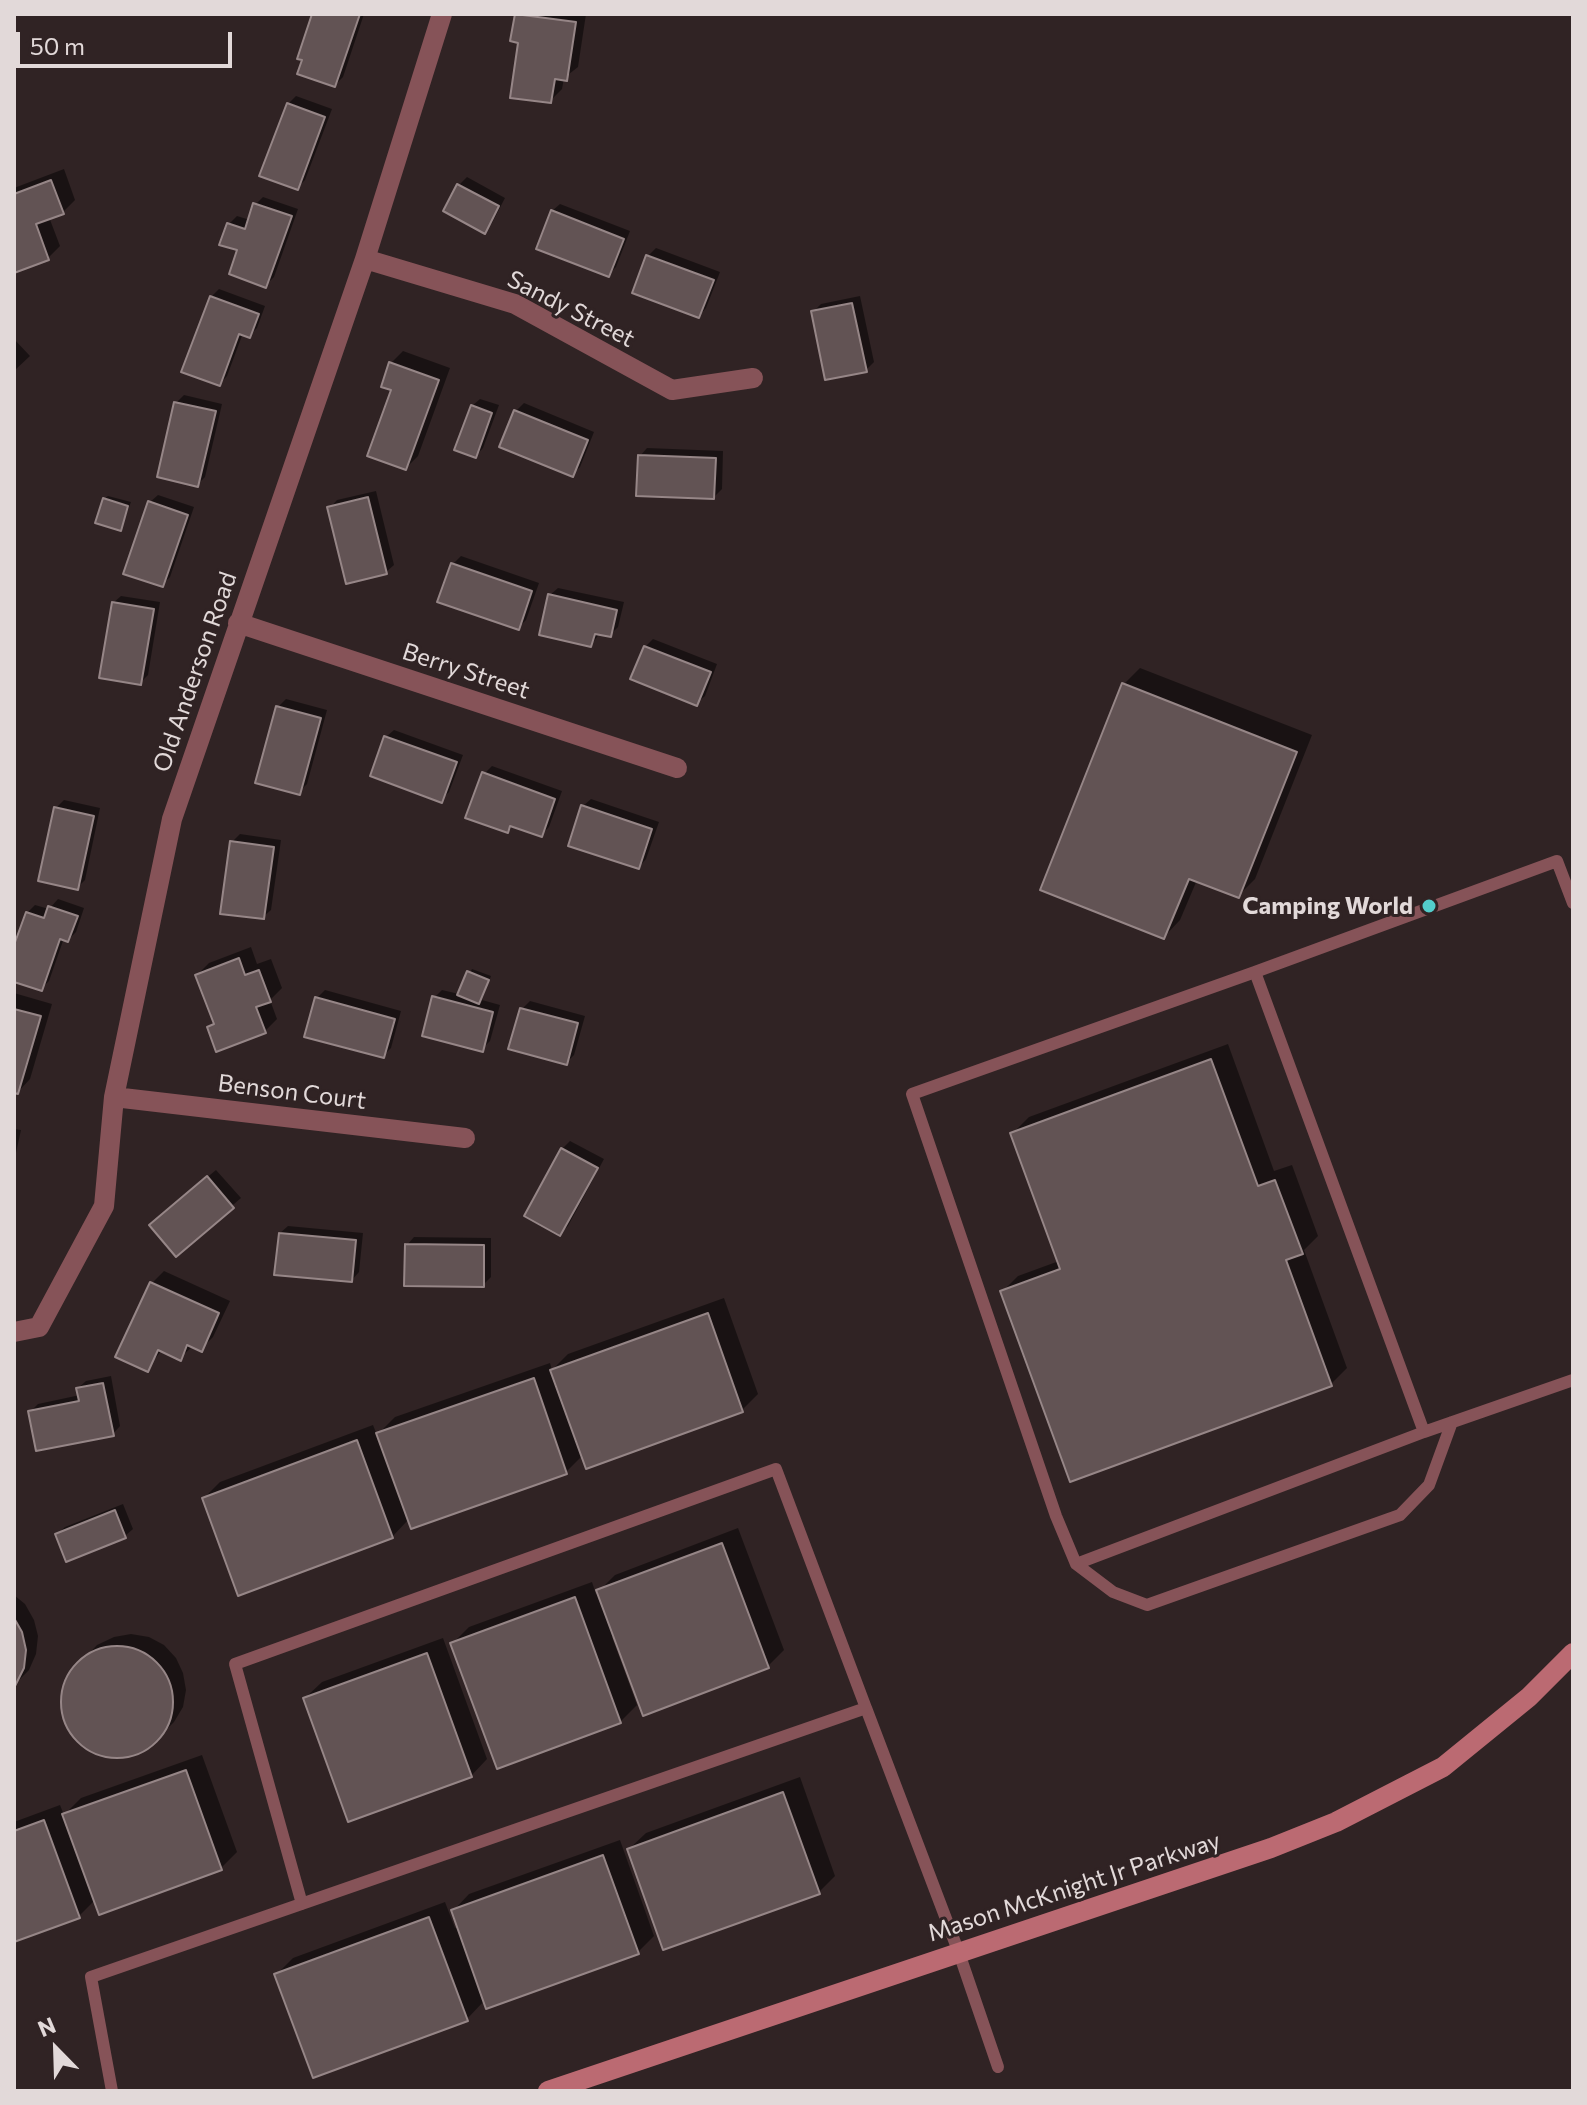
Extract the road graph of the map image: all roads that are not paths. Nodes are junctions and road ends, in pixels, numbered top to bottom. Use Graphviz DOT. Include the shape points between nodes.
graph roads {
  1 [pos="442,14"];
  2 [pos="365,259"];
  3 [pos="753,378"];
  4 [pos="238,623"];
  5 [pos="677,768"];
  6 [pos="1573,903"];
  7 [pos="1255,972"];
  8 [pos="114,1097"];
  9 [pos="465,1138"];
  10 [pos="14,1332"];
  11 [pos="1573,1380"];
  12 [pos="1452,1422"];
  13 [pos="1424,1432"];
  14 [pos="1076,1564"];
  15 [pos="1573,1653"];
  16 [pos="866,1708"];
  17 [pos="302,1904"];
  18 [pos="959,1953"];
  19 [pos="998,2067"];
  20 [pos="112,2091"];
  21 [pos="548,2091"];
  1 -- 2 [label="street, Old Anderson Road"];
  2 -- 3 [label="street, Sandy Street" via="515,304 672,390"];
  2 -- 4 [label="street, Old Anderson Road"];
  4 -- 5 [label="street, Berry Street"];
  4 -- 8 [label="street, Old Anderson Road" via="172,819"];
  6 -- 7 [label="lane" via="1557,861"];
  7 -- 13 [label="lane"];
  7 -- 14 [label="lane" via="912,1094"];
  8 -- 9 [label="street, Benson Court"];
  8 -- 10 [label="street, Old Anderson Road" via="104,1206 39,1327"];
  11 -- 12 [label="lane"];
  12 -- 13 [label="lane"];
  12 -- 14 [label="lane" via="1429,1485 1400,1515 1147,1605 1113,1592"];
  13 -- 14 [label="lane"];
  15 -- 18 [label="main road, Mason McKnight Jr Parkway" via="1455,1758 1386,1799 1271,1848"];
  16 -- 17 [label="lane"];
  16 -- 17 [label="lane" via="776,1469 235,1664"];
  16 -- 18 [label="lane"];
  17 -- 20 [label="lane" via="91,1977"];
  18 -- 19 [label="lane"];
  18 -- 21 [label="main road, Mason McKnight Jr Parkway"];
}
